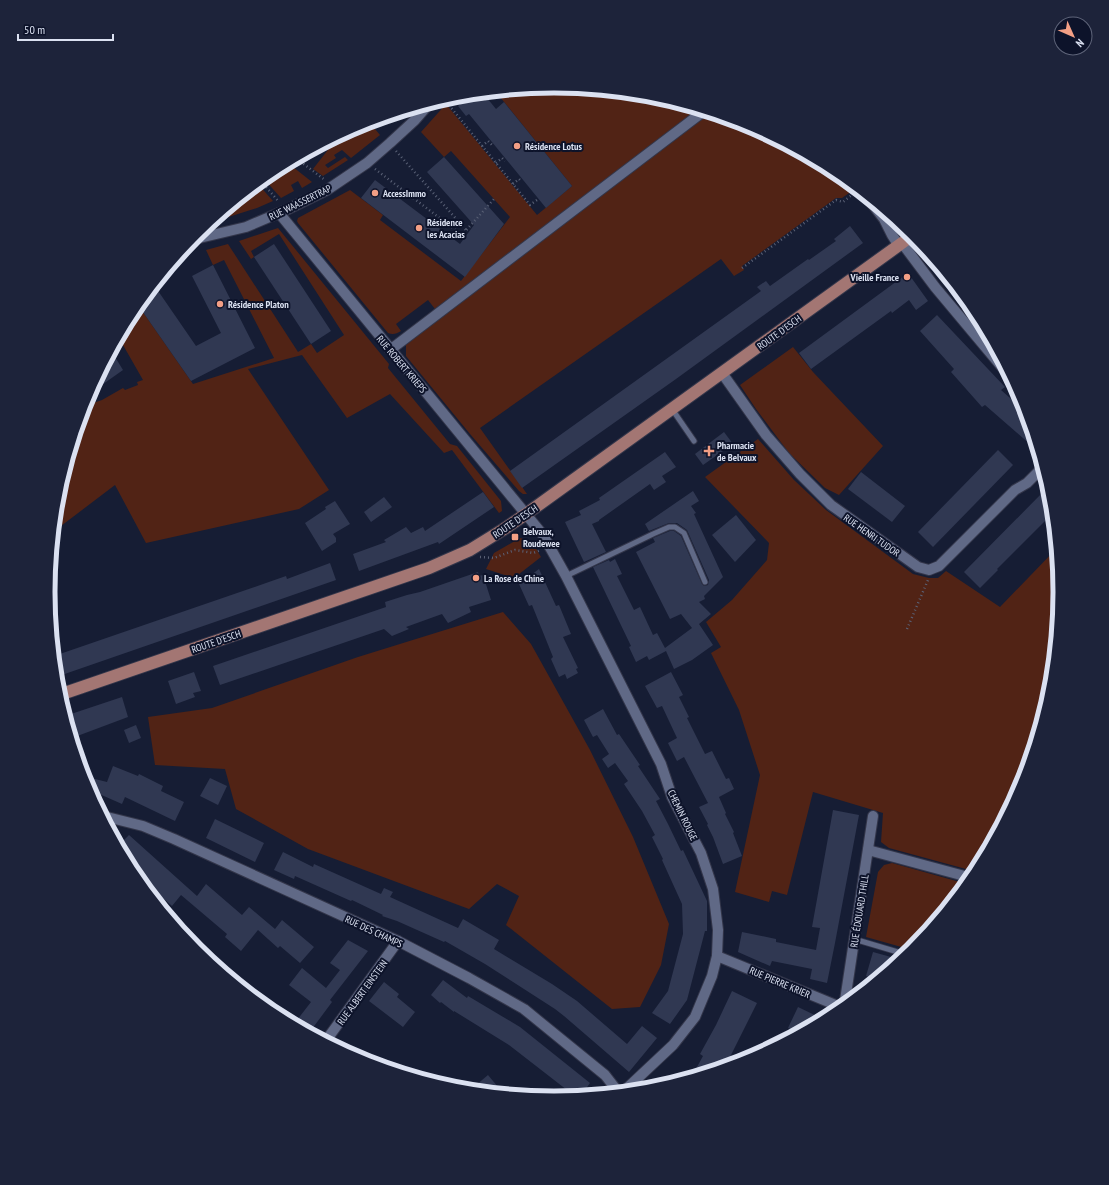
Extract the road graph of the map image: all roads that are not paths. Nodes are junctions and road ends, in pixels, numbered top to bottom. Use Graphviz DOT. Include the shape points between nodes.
graph roads {
  1 [pos="423,111"];
  2 [pos="699,115"];
  3 [pos="283,212"];
  4 [pos="880,213"];
  5 [pos="203,237"];
  6 [pos="908,239"];
  7 [pos="900,245"];
  8 [pos="390,350"];
  9 [pos="995,359"];
  10 [pos="722,373"];
  11 [pos="672,409"];
  12 [pos="694,441"];
  13 [pos="1039,471"];
  14 [pos="526,514"];
  15 [pos="566,576"];
  16 [pos="706,582"];
  17 [pos="66,693"];
  18 [pos="873,816"];
  19 [pos="109,818"];
  20 [pos="868,850"];
  21 [pos="966,876"];
  22 [pos="854,939"];
  23 [pos="398,942"];
  24 [pos="901,953"];
  25 [pos="717,956"];
  26 [pos="844,999"];
  27 [pos="836,1005"];
  28 [pos="329,1037"];
  29 [pos="629,1086"];
  30 [pos="615,1088"];
  1 -- 3 [label="street, RUE WAASSERTRAP" via="390,143 333,186"];
  2 -- 8 [label="street"];
  3 -- 5 [label="street, RUE WAASSERTRAP" via="246,227"];
  3 -- 8 [label="street, RUE ROBERT KRIEPS"];
  4 -- 7 [label="street"];
  6 -- 7 [label="main road, ROUTE D'ESCH"];
  7 -- 9 [label="street"];
  7 -- 10 [label="main road, ROUTE D'ESCH"];
  8 -- 14 [label="street, RUE ROBERT KRIEPS"];
  10 -- 11 [label="main road, ROUTE D'ESCH"];
  10 -- 13 [label="street, RUE HENRI TUDOR" via="766,435 831,505 918,567 929,570 939,566 1015,490"];
  11 -- 12 [label="lane"];
  11 -- 14 [label="main road, ROUTE D'ESCH"];
  14 -- 15 [label="street, CHEMIN ROUGE" via="543,535"];
  14 -- 17 [label="main road, ROUTE D'ESCH" via="470,550 429,568"];
  15 -- 16 [label="lane" via="653,534 675,527 684,533"];
  15 -- 25 [label="street, CHEMIN ROUGE" via="661,764 672,797 701,853 713,889 718,930"];
  18 -- 20 [label="street, RUE ÉDOUARD THILL"];
  19 -- 23 [label="street, RUE DES CHAMPS" via="143,826 174,839"];
  20 -- 21 [label="street"];
  20 -- 22 [label="street, RUE ÉDOUARD THILL"];
  22 -- 24 [label="lane"];
  22 -- 26 [label="street, RUE ÉDOUARD THILL"];
  23 -- 28 [label="street, RUE ALBERT EINSTEIN"];
  23 -- 30 [label="street, RUE DES CHAMPS" via="469,978 524,1010 605,1075"];
  25 -- 27 [label="street, RUE PIERRE KRIER"];
  25 -- 29 [label="street, CHEMIN ROUGE" via="712,976 695,1017 674,1045"];
}
